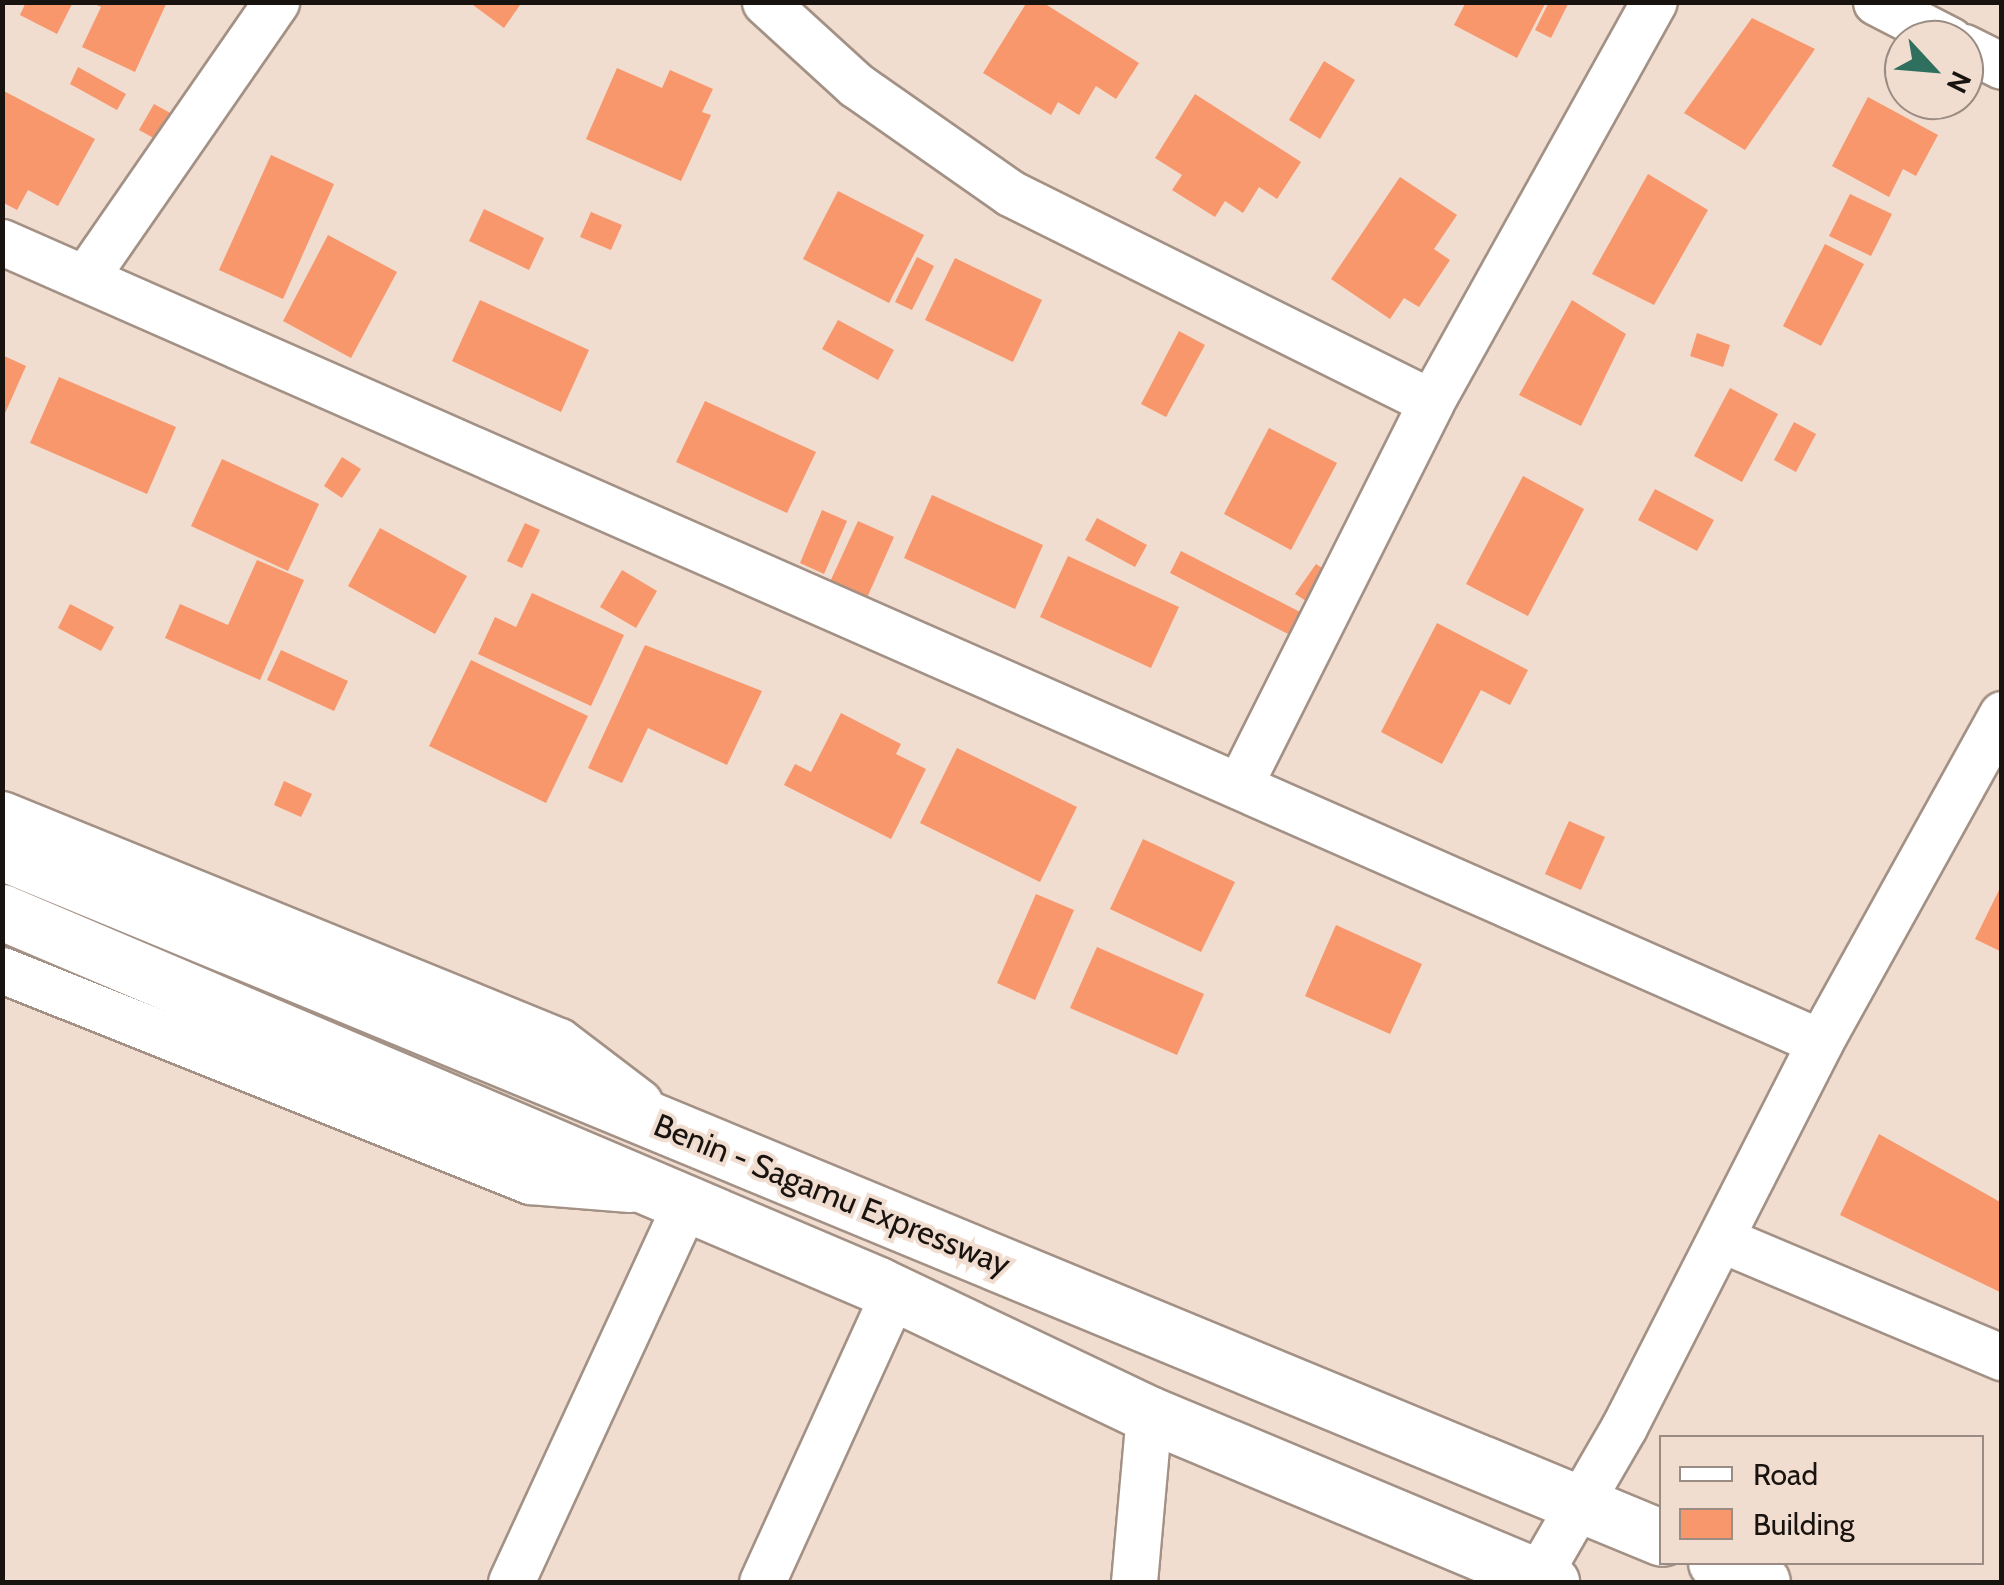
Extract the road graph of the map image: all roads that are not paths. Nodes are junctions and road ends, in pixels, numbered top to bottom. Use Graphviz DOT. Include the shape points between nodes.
graph roads {
  1 [pos="276,2"];
  2 [pos="765,2"];
  3 [pos="1654,2"];
  4 [pos="1876,2"];
  5 [pos="1911,20"];
  6 [pos="2,242"];
  7 [pos="84,278"];
  8 [pos="1431,402"];
  9 [pos="1997,732"];
  10 [pos="1239,786"];
  11 [pos="2,814"];
  12 [pos="2,852"];
  13 [pos="2,912"];
  14 [pos="2,970"];
  15 [pos="1820,1042"];
  16 [pos="677,1131"];
  17 [pos="666,1198"];
  18 [pos="1723,1240"];
  19 [pos="894,1292"];
  20 [pos="2002,1357"];
  21 [pos="1149,1414"];
  22 [pos="1581,1503"];
  23 [pos="1659,1537"];
  24 [pos="1723,1565"];
  25 [pos="1544,1580"];
  26 [pos="511,1582"];
  27 [pos="762,1582"];
  28 [pos="1134,1582"];
  29 [pos="1762,1582"];
  1 -- 7 [label="street"];
  2 -- 8 [label="street" via="856,85 1010,193"];
  3 -- 8 [label="street"];
  4 -- 5 [label="street"];
  6 -- 7 [label="street"];
  7 -- 10 [label="street"];
  8 -- 10 [label="street"];
  9 -- 15 [label="street"];
  10 -- 15 [label="street"];
  11 -- 16 [label="street" via="558,1041"];
  12 -- 16 [label="highway, Benin - Sagamu Expressway"];
  13 -- 17 [label="highway"];
  14 -- 17 [label="street" via="530,1181"];
  15 -- 18 [label="street"];
  16 -- 22 [label="highway, Benin - Sagamu Expressway"];
  17 -- 19 [label="highway"];
  17 -- 26 [label="street"];
  18 -- 20 [label="street"];
  18 -- 22 [label="street"];
  19 -- 21 [label="highway"];
  19 -- 27 [label="street"];
  21 -- 25 [label="highway"];
  21 -- 28 [label="street"];
  22 -- 23 [label="highway, Benin - Sagamu Expressway"];
  22 -- 25 [label="street"];
  24 -- 29 [label="highway"];
}
